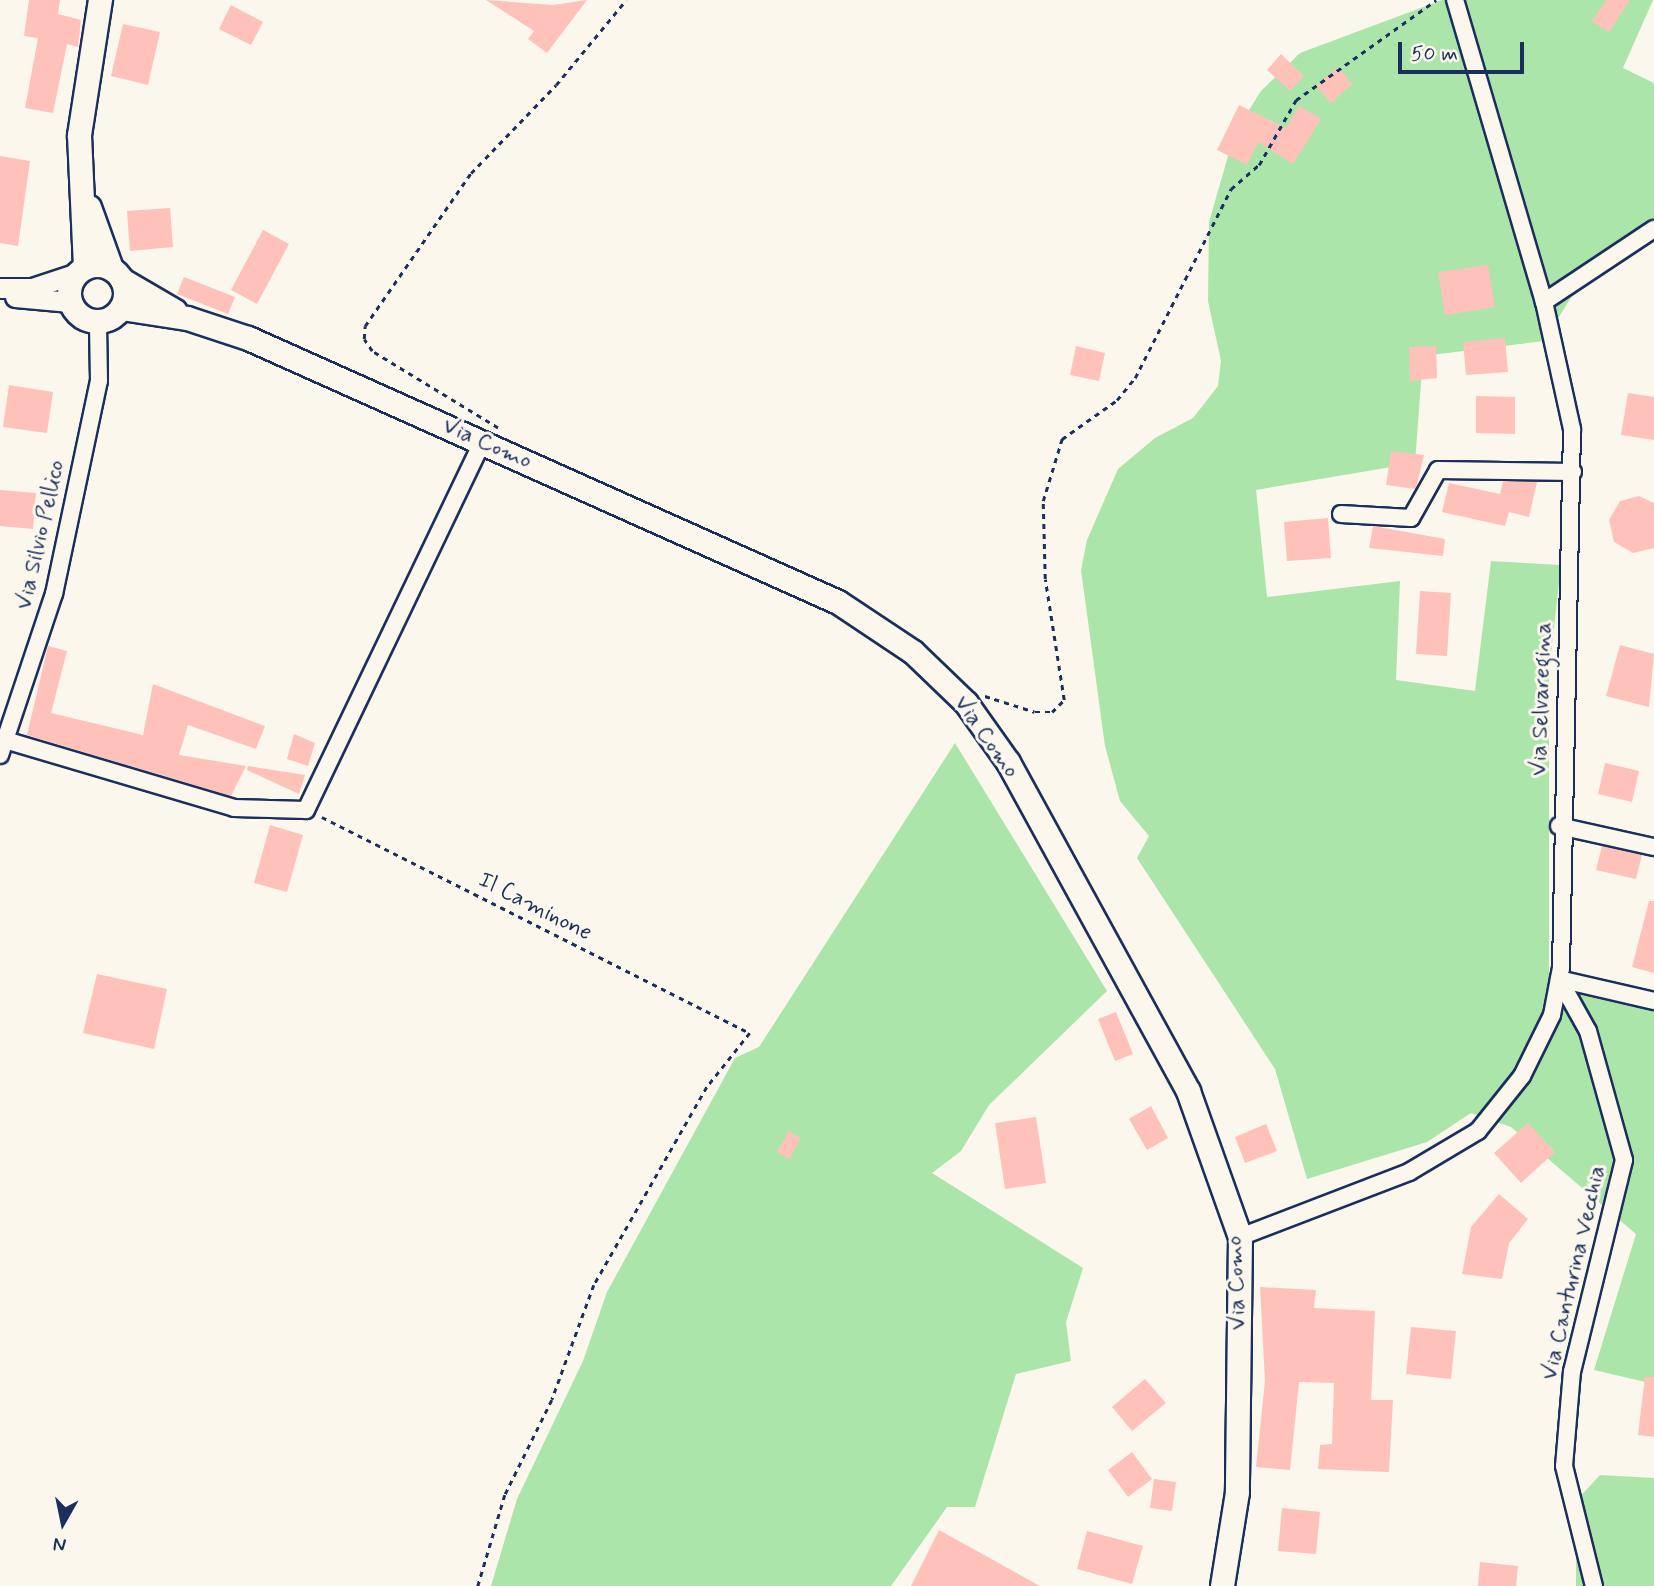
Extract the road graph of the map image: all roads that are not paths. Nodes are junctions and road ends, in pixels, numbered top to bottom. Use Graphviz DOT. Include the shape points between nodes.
graph roads {
  1 [pos="100,0"];
  2 [pos="1455,0"];
  3 [pos="79,181"];
  4 [pos="1654,229"];
  5 [pos="81,270"];
  6 [pos="117,274"];
  7 [pos="0,288"];
  8 [pos="0,296"];
  9 [pos="71,302"];
  10 [pos="1544,302"];
  11 [pos="121,308"];
  12 [pos="187,318"];
  13 [pos="99,321"];
  14 [pos="482,443"];
  15 [pos="1573,472"];
  16 [pos="1341,514"];
  17 [pos="2,748"];
  18 [pos="1559,826"];
  19 [pos="1654,847"];
  20 [pos="1559,979"];
  21 [pos="1654,1001"];
  22 [pos="1240,1237"];
  23 [pos="1222,1586"];
  24 [pos="1594,1586"];
  1 -- 3 [label="main road" via="80,112"];
  2 -- 10 [label="street, Via Selvaregina"];
  3 -- 5 [label="main road"];
  3 -- 6 [label="main road"];
  4 -- 10 [label="street"];
  5 -- 6 [label="main road"];
  5 -- 7 [label="street" via="32,288"];
  5 -- 9 [label="main road"];
  6 -- 11 [label="main road"];
  6 -- 12 [label="main road, Via Como"];
  8 -- 9 [label="street"];
  9 -- 13 [label="main road" via="86,319"];
  10 -- 15 [label="street, Via Selvaregina" via="1572,429"];
  11 -- 12 [label="main road, Via Como"];
  11 -- 13 [label="main road"];
  12 -- 14 [label="main road, Via Como" via="308,363"];
  13 -- 17 [label="street, Via Silvio Pellico" via="99,381 54,594"];
  14 -- 17 [label="street" via="306,810 234,808"];
  14 -- 22 [label="main road, Via Como" via="838,602 887,632 953,689 1008,762 1188,1091"];
  15 -- 16 [label="street" via="1438,470 1411,518"];
  15 -- 18 [label="street, Via Selvaregina"];
  18 -- 19 [label="street"];
  18 -- 20 [label="street, Via Selvaregina"];
  20 -- 21 [label="street"];
  20 -- 22 [label="street, Via Selvaregina" via="1552,1015 1522,1076 1478,1131 1409,1172"];
  20 -- 24 [label="street, Via Canturina Vecchia" via="1588,1031 1624,1160 1572,1371 1564,1466"];
  22 -- 23 [label="main road, Via Como" via="1237,1492"];
}
